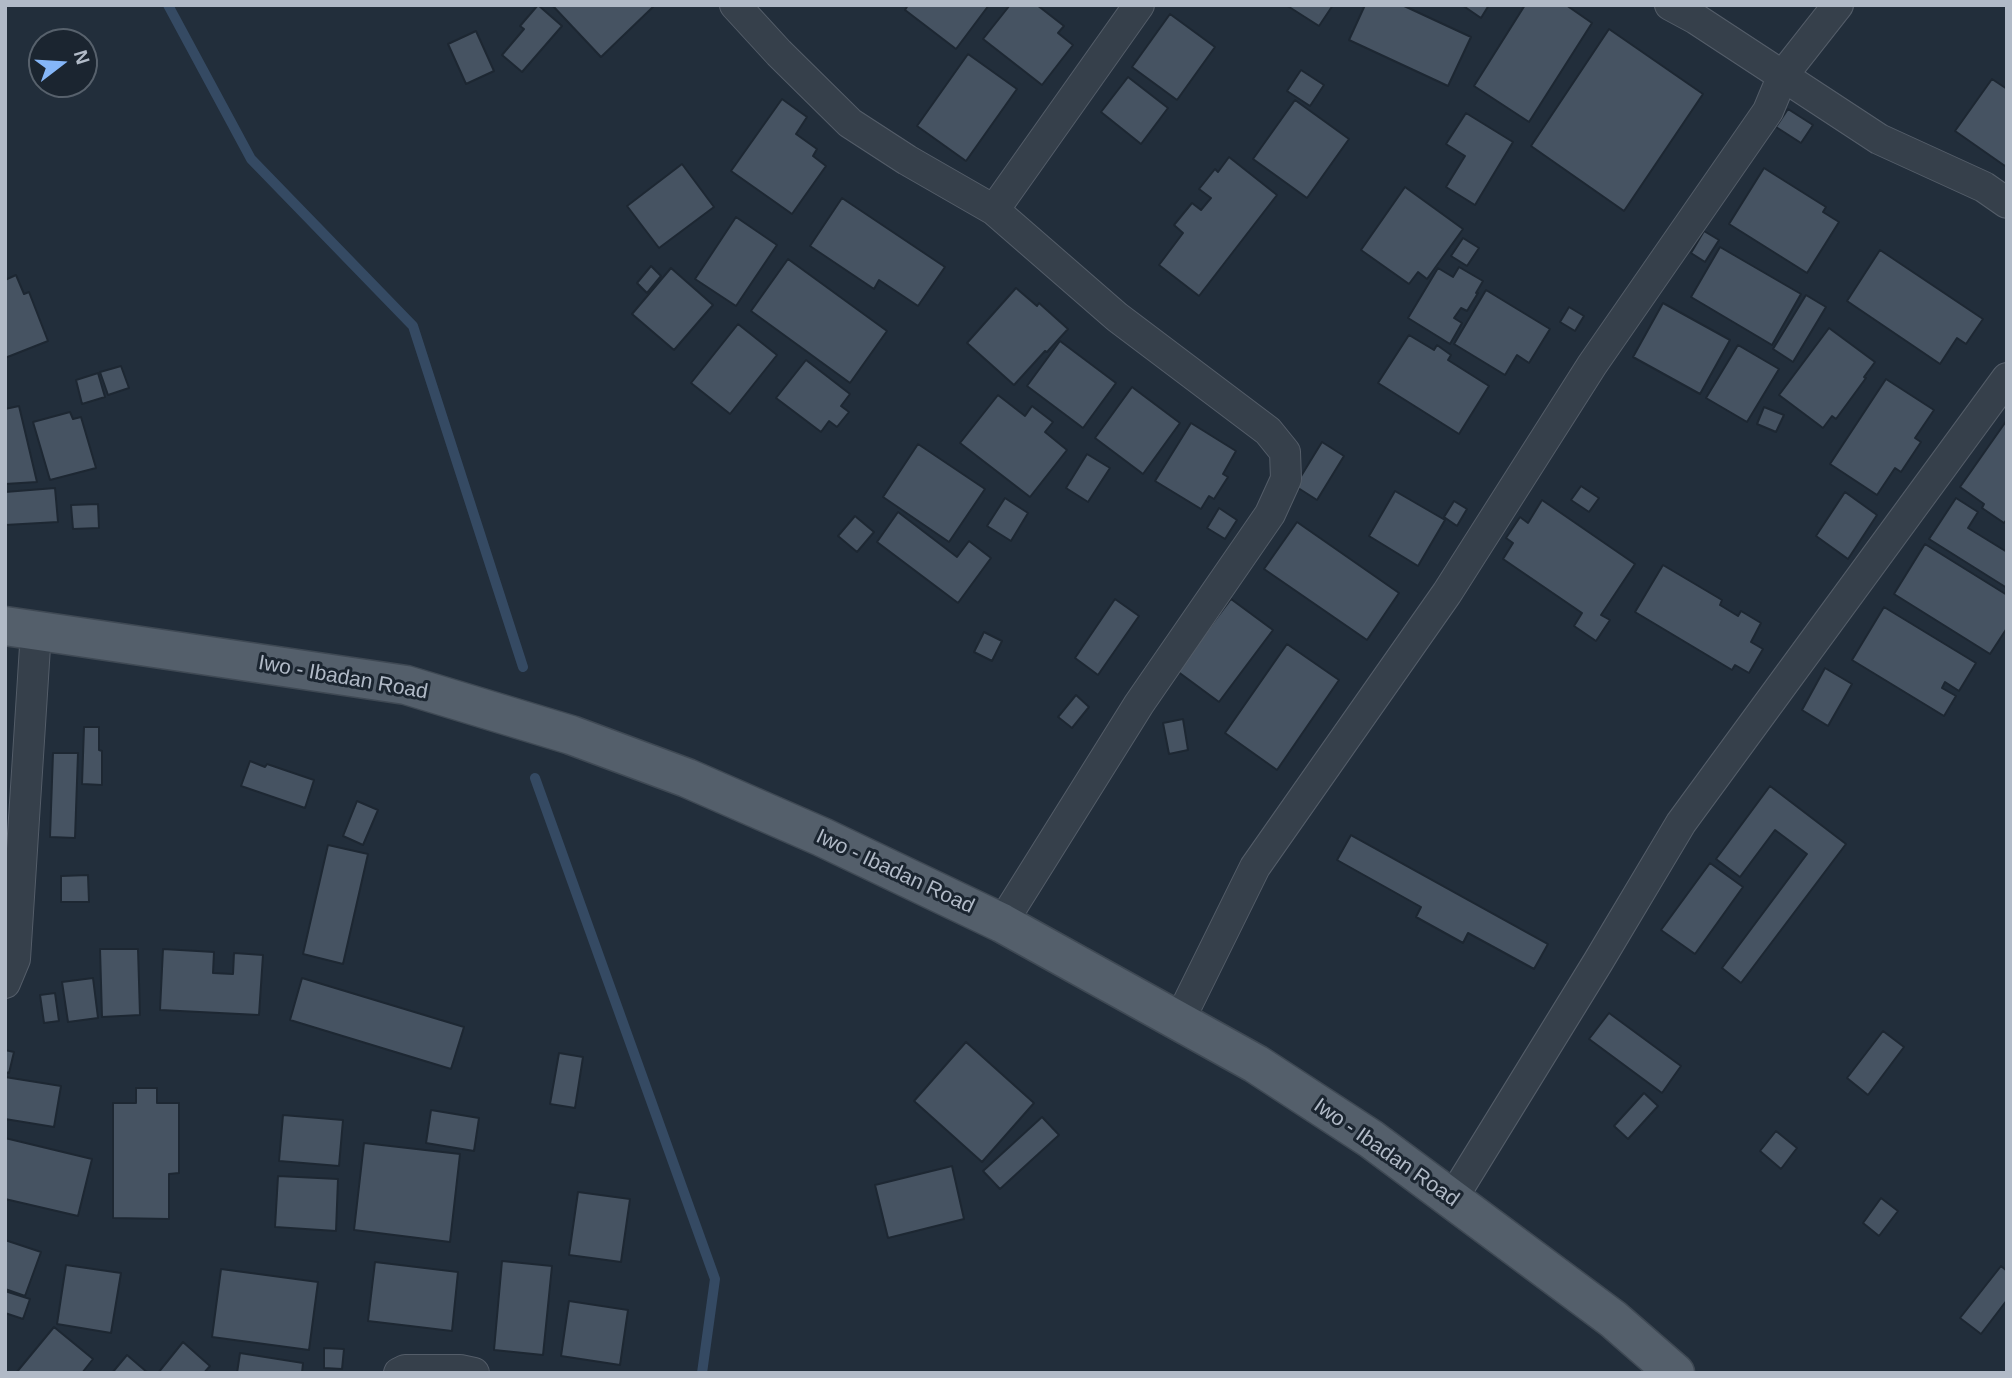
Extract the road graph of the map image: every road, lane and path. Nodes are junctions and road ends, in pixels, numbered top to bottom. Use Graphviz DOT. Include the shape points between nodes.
graph roads {
  1 [pos="735,5"];
  2 [pos="1139,5"];
  3 [pos="1670,5"];
  4 [pos="1838,5"];
  5 [pos="1783,75"];
  6 [pos="2007,203"];
  7 [pos="994,210"];
  8 [pos="2007,378"];
  9 [pos="21,629"];
  10 [pos="1002,923"];
  11 [pos="5,984"];
  12 [pos="1179,1021"];
  13 [pos="1452,1199"];
  14 [pos="399,1373"];
  15 [pos="474,1373"];
  16 [pos="1675,1373"];
  1 -- 7 [label="street" via="850,123"];
  2 -- 7 [label="street"];
  3 -- 5 [label="street"];
  4 -- 5 [label="street"];
  5 -- 6 [label="street" via="1879,139 1984,187"];
  5 -- 12 [label="street" via="1769,111 1592,365 1447,593 1255,867"];
  7 -- 10 [label="street" via="1117,317 1268,431 1285,452 1286,479 1270,514 1139,704"];
  8 -- 13 [label="street" via="1681,823"];
  9 -- 10 [label="main road, Iwo - Ibadan Road" via="407,685 571,735 687,778"];
  9 -- 11 [label="street" via="15,959"];
  10 -- 12 [label="main road, Iwo - Ibadan Road"];
  12 -- 13 [label="main road, Iwo - Ibadan Road" via="1256,1064"];
  13 -- 16 [label="main road, Iwo - Ibadan Road" via="1613,1319"];
  14 -- 15 [label="street"];
}
